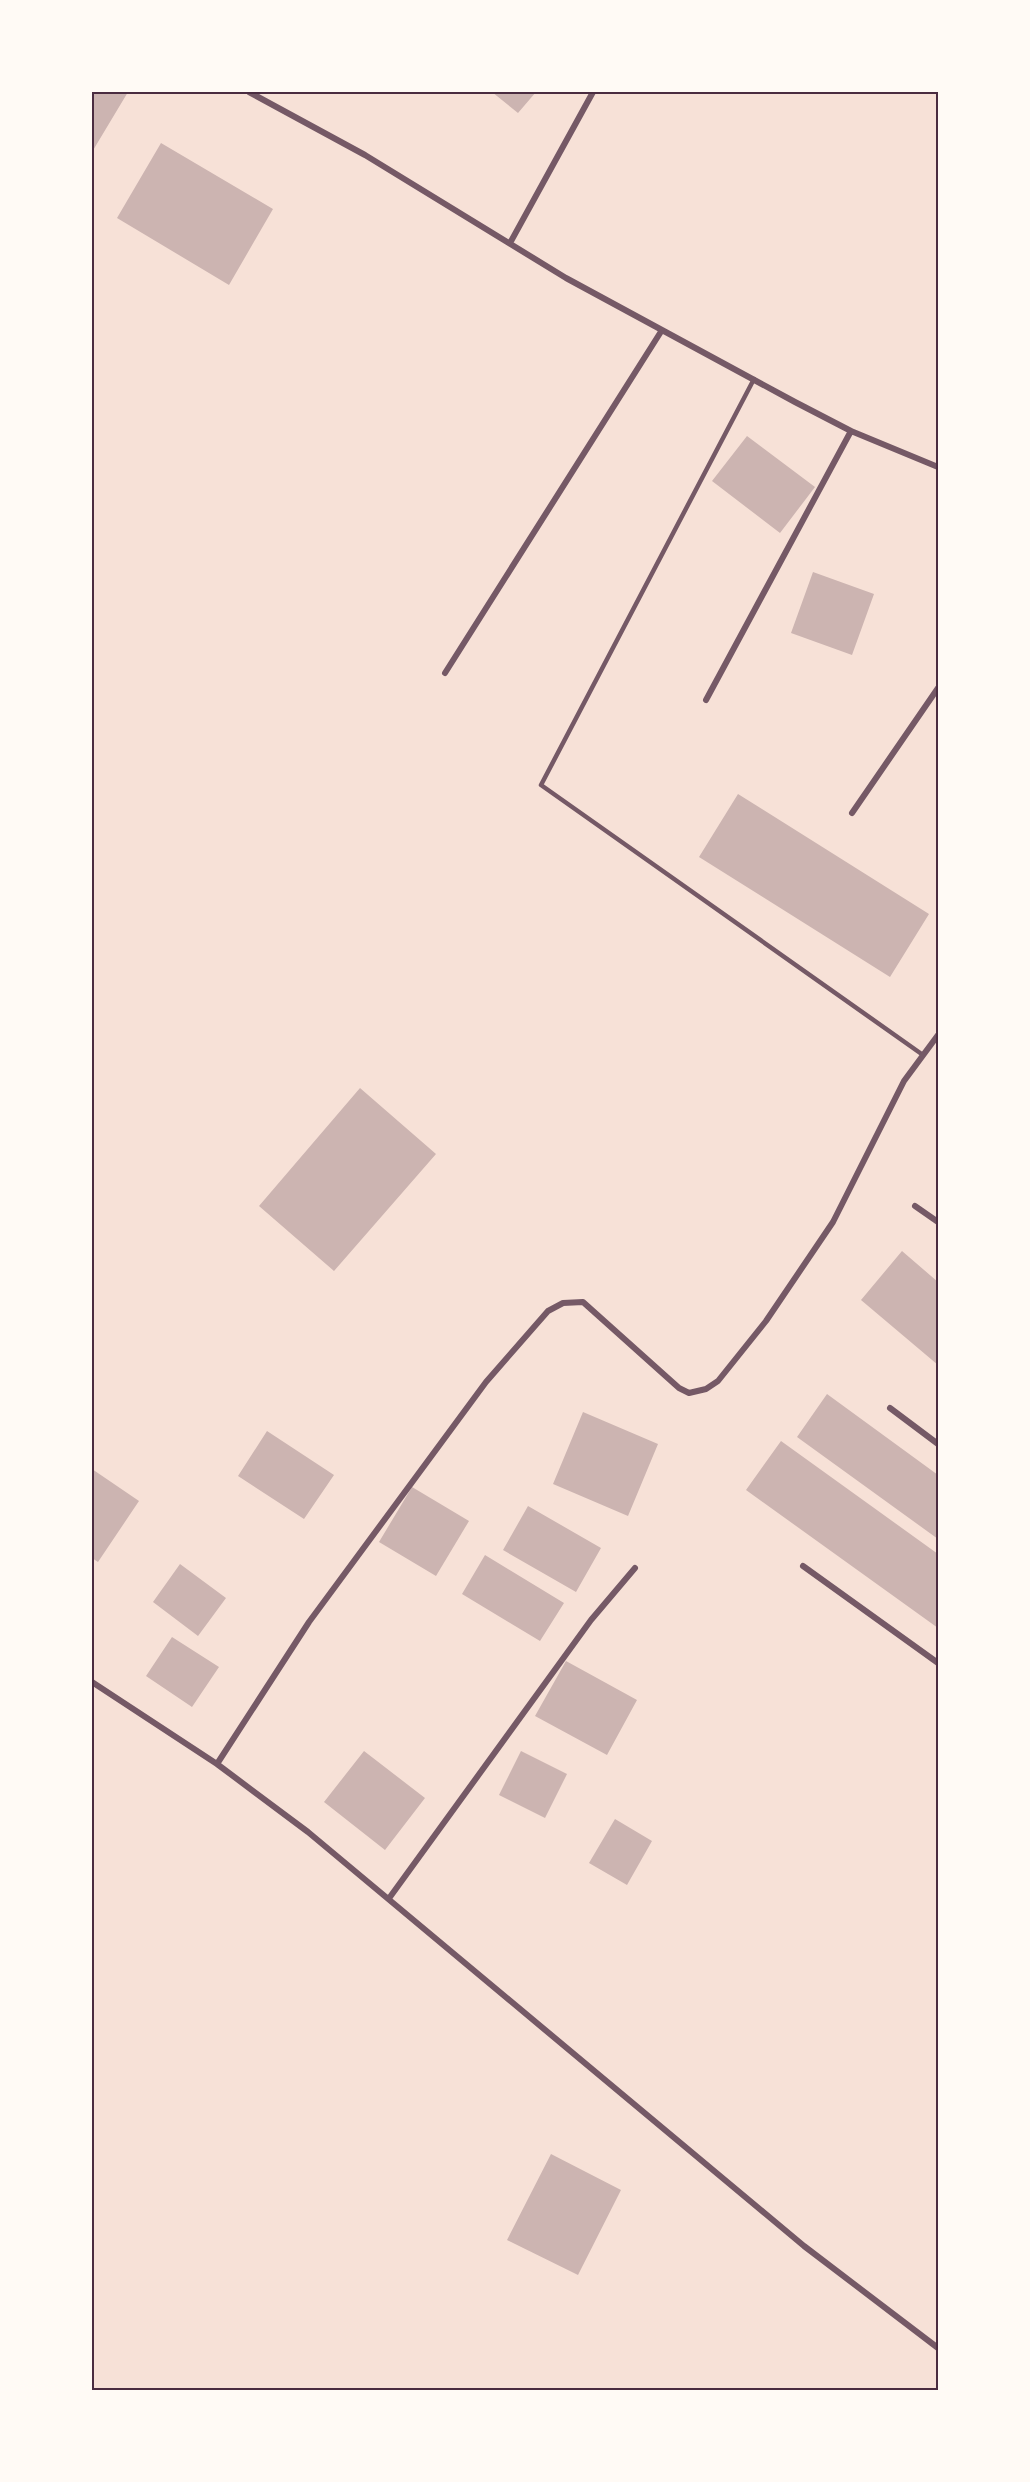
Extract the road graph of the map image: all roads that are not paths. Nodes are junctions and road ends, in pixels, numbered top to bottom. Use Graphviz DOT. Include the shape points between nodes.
graph roads {
  1 [pos="249,92"];
  2 [pos="593,92"];
  3 [pos="510,243"];
  4 [pos="662,330"];
  5 [pos="754,380"];
  6 [pos="851,431"];
  7 [pos="939,467"];
  8 [pos="445,673"];
  9 [pos="939,688"];
  10 [pos="706,700"];
  11 [pos="852,813"];
  12 [pos="939,1035"];
  13 [pos="923,1055"];
  14 [pos="915,1206"];
  15 [pos="939,1222"];
  16 [pos="890,1408"];
  17 [pos="939,1444"];
  18 [pos="803,1566"];
  19 [pos="635,1568"];
  20 [pos="939,1663"];
  21 [pos="92,1682"];
  22 [pos="217,1764"];
  23 [pos="390,1897"];
  24 [pos="939,2348"];
  1 -- 3 [label="street" via="365,155"];
  2 -- 3 [label="street"];
  3 -- 4 [label="street"];
  4 -- 5 [label="street"];
  4 -- 8 [label="street"];
  5 -- 6 [label="street"];
  5 -- 13 [label="lane" via="541,786"];
  6 -- 7 [label="street"];
  6 -- 10 [label="street"];
  9 -- 11 [label="street"];
  12 -- 13 [label="street"];
  13 -- 22 [label="street" via="904,1081 833,1222 766,1321 718,1381 689,1393 583,1302 563,1304 548,1311 486,1382 415,1474 309,1622"];
  14 -- 15 [label="street"];
  16 -- 17 [label="street"];
  18 -- 20 [label="street"];
  19 -- 23 [label="street" via="591,1620"];
  21 -- 22 [label="street"];
  22 -- 23 [label="street"];
  23 -- 24 [label="street" via="804,2246"];
}
